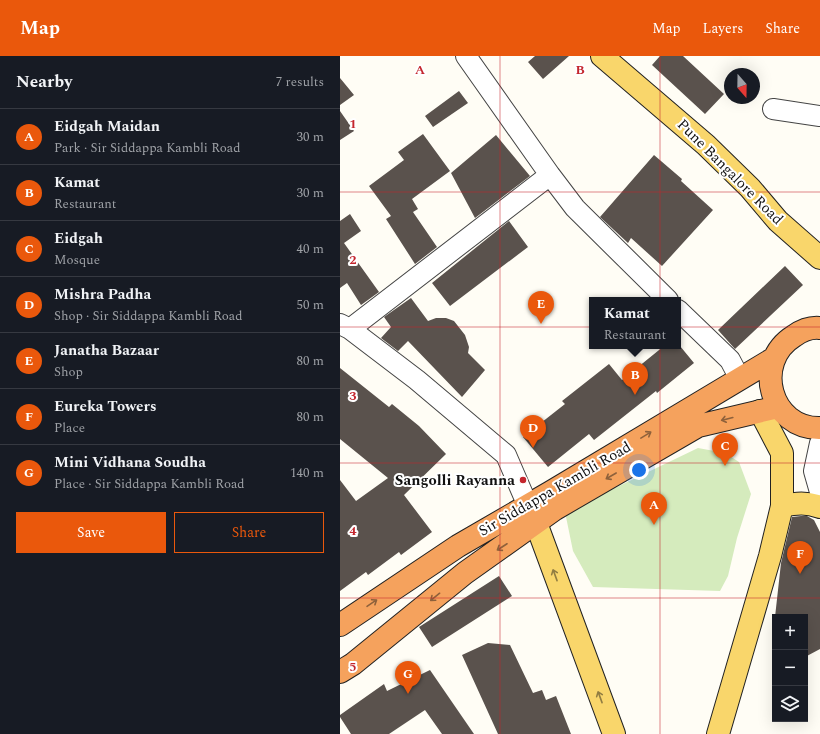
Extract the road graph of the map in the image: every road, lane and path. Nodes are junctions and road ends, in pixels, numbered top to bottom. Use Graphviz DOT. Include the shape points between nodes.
graph roads {
  1 [pos="466,56"];
  2 [pos="602,56"];
  3 [pos="774,109"];
  4 [pos="820,116"];
  5 [pos="550,175"];
  6 [pos="820,258"];
  7 [pos="665,297"];
  8 [pos="681,313"];
  9 [pos="345,326"];
  10 [pos="820,328"];
  11 [pos="773,358"];
  12 [pos="740,379"];
  13 [pos="769,409"];
  14 [pos="820,428"];
  15 [pos="820,443"];
  16 [pos="820,492"];
  17 [pos="782,506"];
  18 [pos="820,507"];
  19 [pos="532,514"];
  20 [pos="340,625"];
  21 [pos="340,672"];
  22 [pos="614,734"];
  23 [pos="718,734"];
  1 -- 5 [label="street"];
  2 -- 6 [label="main road, Pune Bangalore Road" via="706,145 750,188 778,221"];
  3 -- 4 [label="street"];
  5 -- 7 [label="street" via="575,208"];
  5 -- 9 [label="street"];
  8 -- 12 [label="street" via="730,360"];
  9 -- 19 [label="street" via="417,380 506,455"];
  10 -- 11 [label="highway" via="807,329 790,338 782,344"];
  11 -- 12 [label="highway, Sir Siddappa Kambli Road"];
  11 -- 13 [label="highway"];
  19 -- 12 [label="highway, Sir Siddappa Kambli Road, one-way"];
  13 -- 14 [label="highway" via="805,426"];
  13 -- 17 [label="main road" via="782,453"];
  13 -- 19 [label="highway, one-way" via="698,426 555,509"];
  15 -- 16 [label="street" via="814,471"];
  17 -- 18 [label="main road" via="799,503"];
  17 -- 23 [label="main road"];
  20 -- 19 [label="highway, Sir Siddappa Kambli Road, one-way" via="458,546"];
  19 -- 21 [label="highway, one-way" via="465,573"];
  22 -- 19 [label="main road, one-way"];
}
